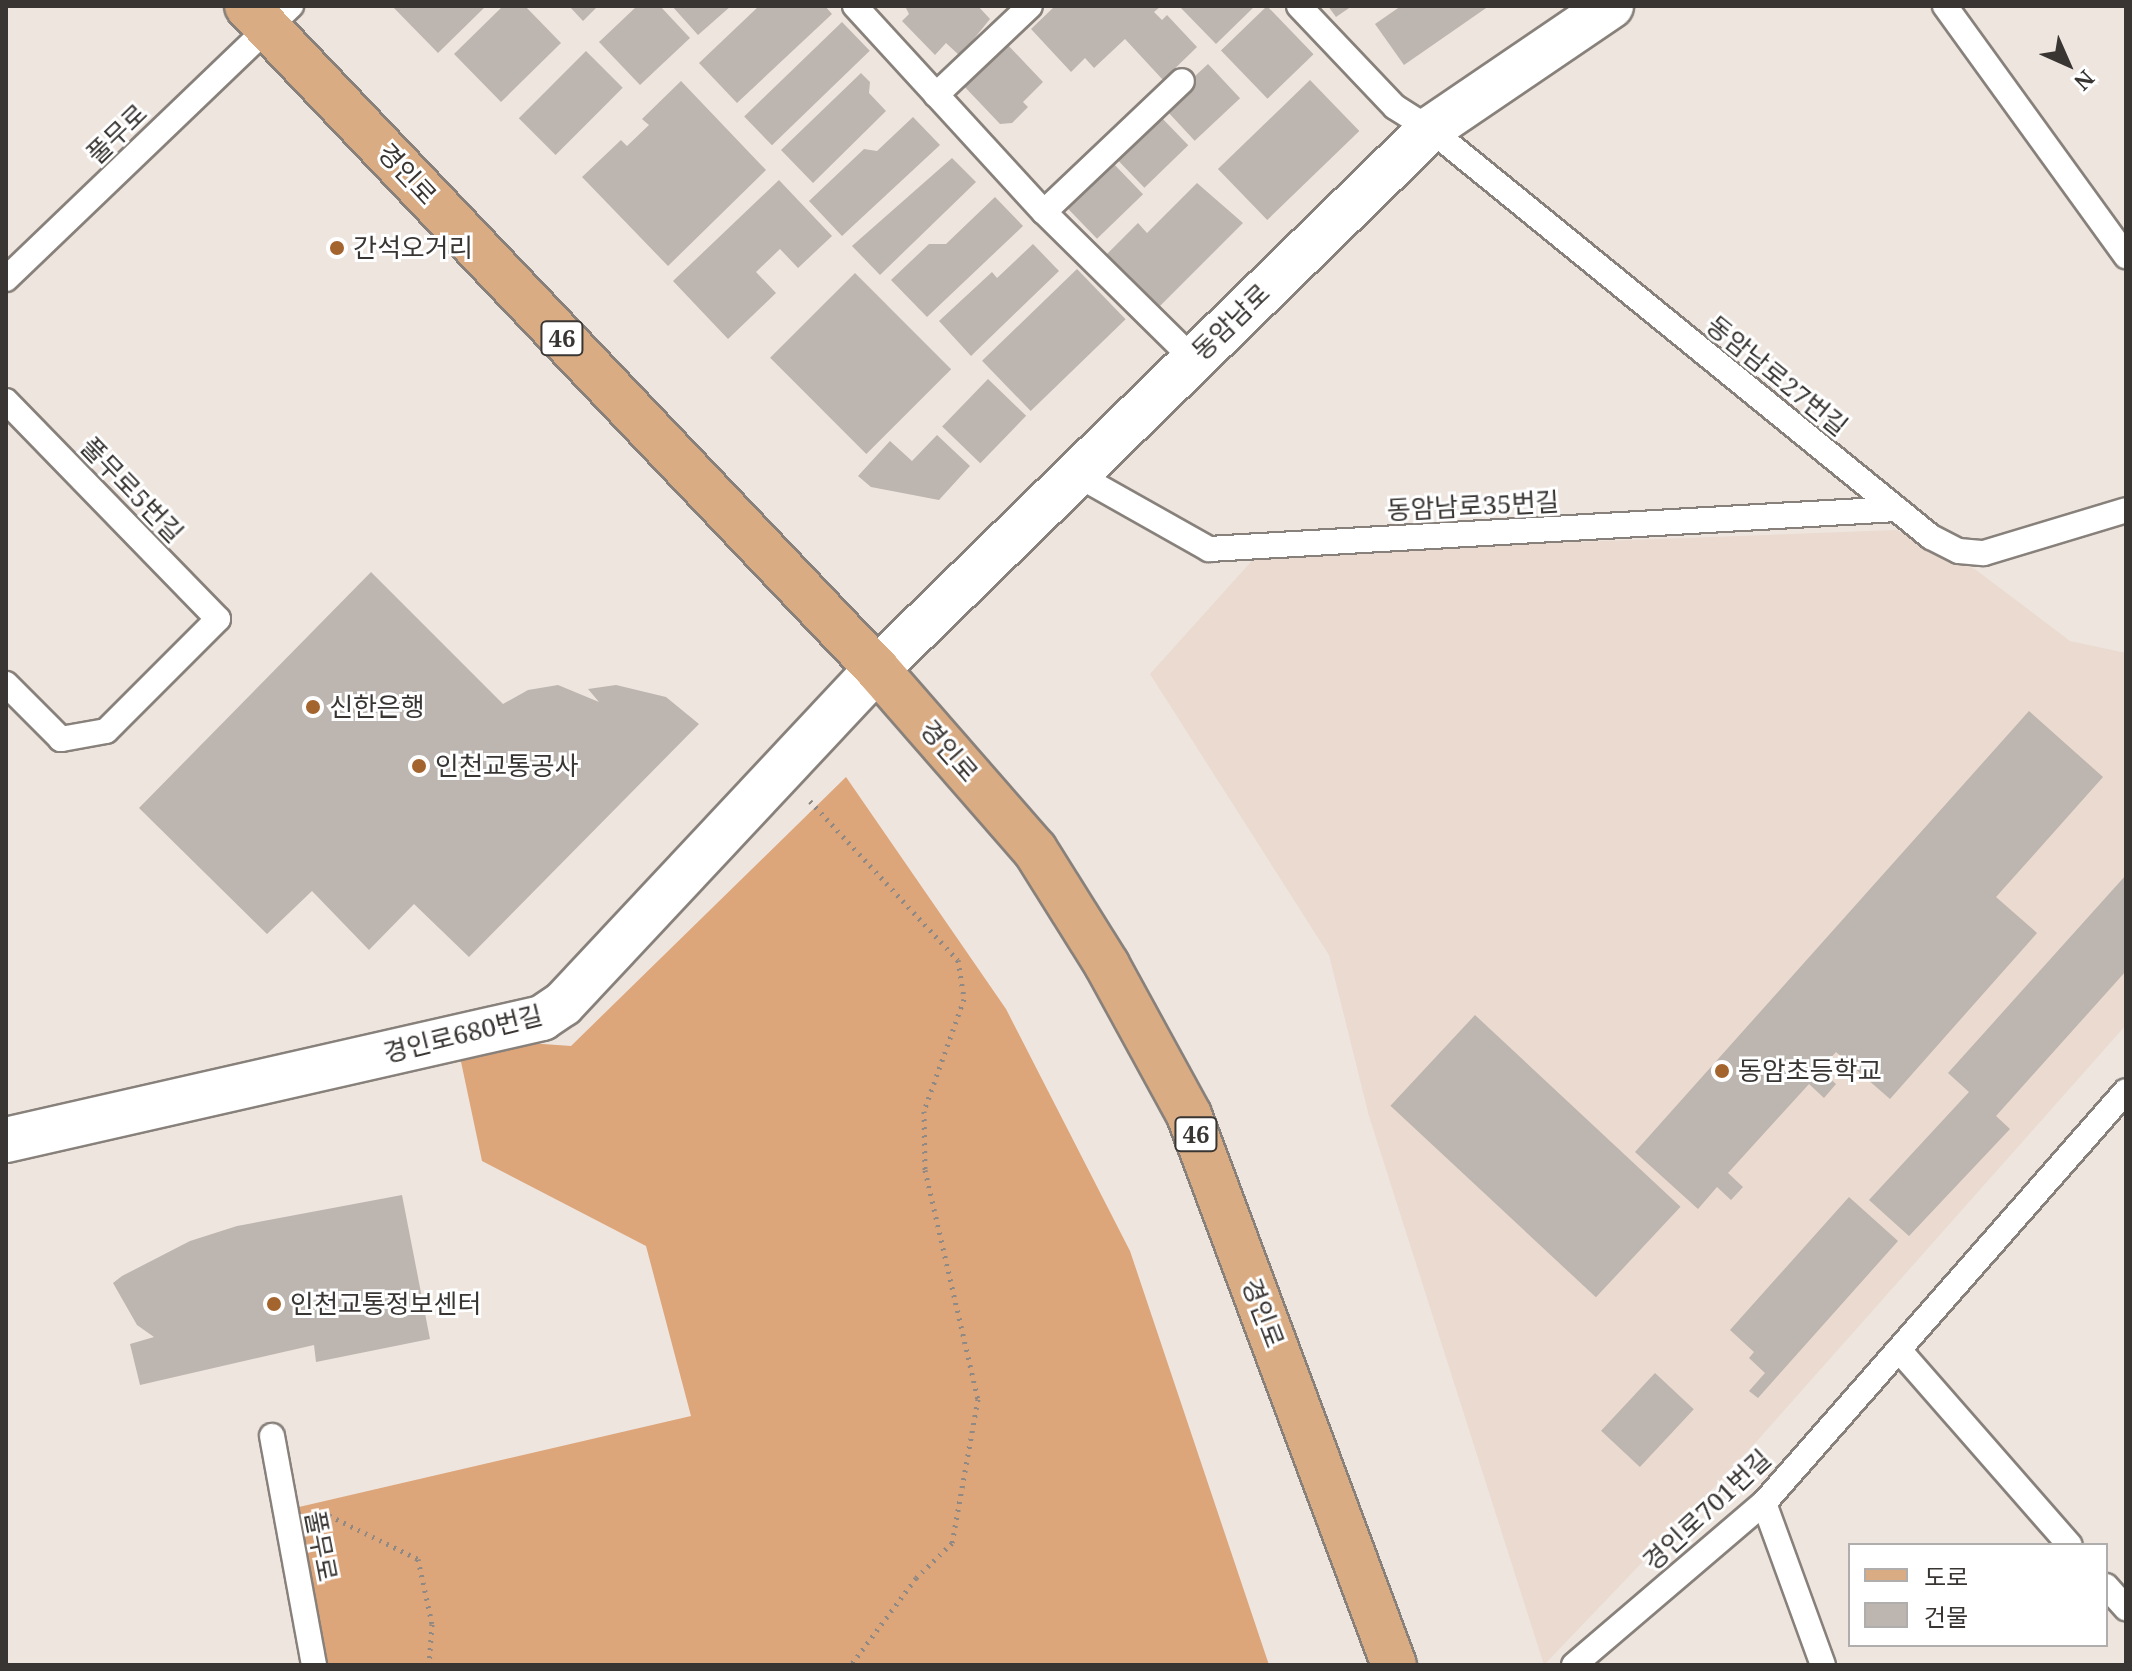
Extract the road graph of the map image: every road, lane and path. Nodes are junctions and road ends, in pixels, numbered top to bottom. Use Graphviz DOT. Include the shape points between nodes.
graph roads {
  1 [pos="1030,6"];
  2 [pos="1299,6"];
  3 [pos="1945,6"];
  4 [pos="866,10"];
  5 [pos="269,14"];
  6 [pos="1584,14"];
  7 [pos="1182,81"];
  8 [pos="936,95"];
  9 [pos="1430,129"];
  10 [pos="1044,212"];
  11 [pos="2126,256"];
  12 [pos="6,279"];
  13 [pos="1193,359"];
  14 [pos="6,401"];
  15 [pos="1074,473"];
  16 [pos="1896,509"];
  17 [pos="2126,510"];
  18 [pos="877,669"];
  19 [pos="6,684"];
  20 [pos="781,771"];
  21 [pos="2126,1091"];
  22 [pos="6,1140"];
  23 [pos="1899,1350"];
  24 [pos="272,1436"];
  25 [pos="283,1498"];
  26 [pos="1764,1503"];
  27 [pos="2068,1543"];
  28 [pos="2108,1588"];
  29 [pos="2126,1608"];
  30 [pos="314,1665"];
  31 [pos="429,1665"];
  32 [pos="851,1665"];
  33 [pos="1394,1665"];
  34 [pos="1574,1665"];
  35 [pos="1823,1665"];
  1 -- 8 [label="lane"];
  2 -- 9 [label="lane, 동암남로27번길" via="1395,107"];
  3 -- 11 [label="lane"];
  4 -- 8 [label="lane"];
  5 -- 12 [label="lane, 풀무로"];
  5 -- 18 [label="main road, 경인로 / 46"];
  6 -- 9 [label="street, 동암남로"];
  7 -- 10 [label="lane"];
  8 -- 10 [label="lane"];
  9 -- 13 [label="street, 동암남로"];
  9 -- 16 [label="lane, 동암남로27번길"];
  10 -- 13 [label="lane"];
  13 -- 15 [label="street, 동암남로"];
  14 -- 19 [label="lane, 풀무로5번길" via="218,619 106,731 61,739"];
  15 -- 16 [label="lane, 동암남로35번길" via="1209,549"];
  15 -- 18 [label="street, 동암남로"];
  16 -- 17 [label="lane, 동암남로27번길" via="1959,551 1984,553"];
  18 -- 20 [label="street, 경인로680번길"];
  18 -- 33 [label="main road, 경인로 / 46" via="1035,850 1107,965 1189,1115"];
  20 -- 22 [label="street, 경인로680번길" via="563,1004 542,1018"];
  20 -- 32 [label="path" via="958,960 964,999 924,1111 925,1170 978,1399 952,1543 916,1578"];
  21 -- 23 [label="lane, 경인로701번길"];
  23 -- 26 [label="lane, 경인로701번길"];
  23 -- 27 [label="lane"];
  24 -- 25 [label="lane, 풀무로"];
  25 -- 30 [label="lane, 풀무로"];
  25 -- 31 [label="path" via="358,1526 418,1559 432,1624"];
  26 -- 34 [label="lane, 경인로701번길"];
  26 -- 35 [label="lane"];
  28 -- 29 [label="lane"];
}
